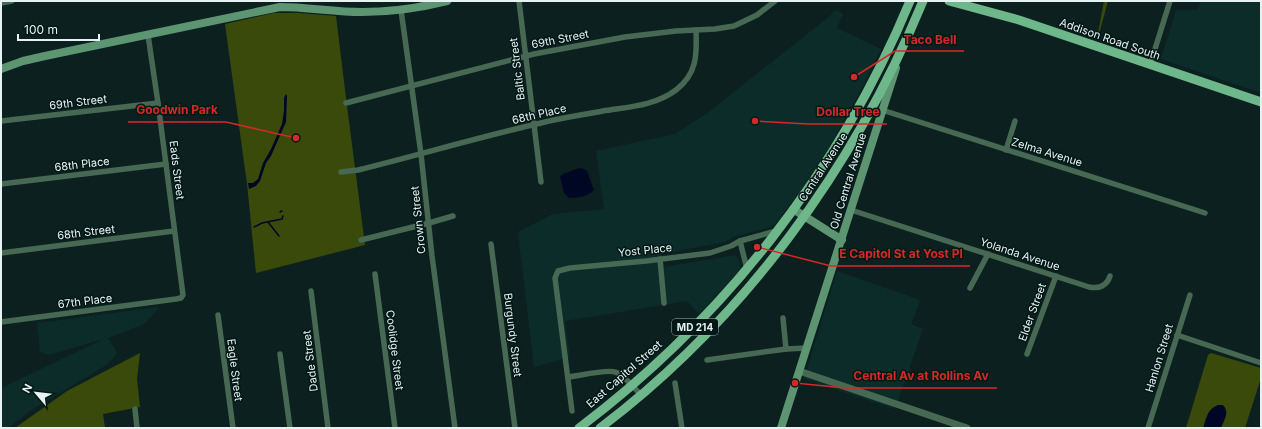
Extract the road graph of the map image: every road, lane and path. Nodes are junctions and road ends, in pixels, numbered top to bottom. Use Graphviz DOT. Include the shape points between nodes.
graph roads {
  1 [pos="12,1"];
  2 [pos="447,1"];
  3 [pos="519,1"];
  4 [pos="775,1"];
  5 [pos="910,1"];
  6 [pos="923,1"];
  7 [pos="949,1"];
  8 [pos="1170,1"];
  9 [pos="1,3"];
  10 [pos="279,4"];
  11 [pos="401,10"];
  12 [pos="696,30"];
  13 [pos="148,35"];
  14 [pos="899,55"];
  15 [pos="526,56"];
  16 [pos="1150,65"];
  17 [pos="1,69"];
  18 [pos="412,86"];
  19 [pos="1261,102"];
  20 [pos="158,103"];
  21 [pos="346,104"];
  22 [pos="882,110"];
  23 [pos="1,121"];
  24 [pos="1015,121"];
  25 [pos="534,125"];
  26 [pos="1006,150"];
  27 [pos="421,154"];
  28 [pos="166,164"];
  29 [pos="341,172"];
  30 [pos="541,182"];
  31 [pos="1,184"];
  32 [pos="793,209"];
  33 [pos="851,210"];
  34 [pos="1205,212"];
  35 [pos="453,216"];
  36 [pos="805,216"];
  37 [pos="429,223"];
  38 [pos="778,230"];
  39 [pos="174,231"];
  40 [pos="361,240"];
  41 [pos="842,240"];
  42 [pos="740,241"];
  43 [pos="491,244"];
  44 [pos="1,253"];
  45 [pos="988,254"];
  46 [pos="660,259"];
  47 [pos="747,269"];
  48 [pos="375,274"];
  49 [pos="1056,276"];
  50 [pos="1110,276"];
  51 [pos="970,288"];
  52 [pos="312,291"];
  53 [pos="1190,295"];
  54 [pos="172,300"];
  55 [pos="664,303"];
  56 [pos="218,315"];
  57 [pos="783,318"];
  58 [pos="1,322"];
  59 [pos="1177,335"];
  60 [pos="807,348"];
  61 [pos="786,349"];
  62 [pos="280,354"];
  63 [pos="1027,354"];
  64 [pos="707,360"];
  65 [pos="1261,363"];
  66 [pos="799,371"];
  67 [pos="568,377"];
  68 [pos="676,384"];
  69 [pos="631,385"];
  70 [pos="641,395"];
  71 [pos="135,409"];
  72 [pos="572,411"];
  73 [pos="137,428"];
  74 [pos="233,428"];
  75 [pos="290,428"];
  76 [pos="328,428"];
  77 [pos="395,428"];
  78 [pos="455,428"];
  79 [pos="515,428"];
  80 [pos="579,428"];
  81 [pos="600,428"];
  82 [pos="682,428"];
  83 [pos="781,428"];
  84 [pos="967,428"];
  85 [pos="1148,428"];
  1 -- 9 [label="street"];
  2 -- 11 [label="main road"];
  3 -- 15 [label="street, Baltic Street"];
  4 -- 12 [label="street, 69th Street" via="742,23 726,28"];
  5 -- 32 [label="main road, Central Avenue / MD 214" via="862,102 832,153"];
  6 -- 14 [label="main road, Central Avenue / MD 214"];
  7 -- 16 [label="main road, Addison Road South" via="1018,20"];
  8 -- 16 [label="street"];
  10 -- 11 [label="main road" via="361,12"];
  10 -- 13 [label="main road"];
  11 -- 18 [label="street, Crown Street"];
  12 -- 15 [label="street, 69th Street" via="606,40"];
  12 -- 25 [label="street, 68th Place" via="696,60 693,69 684,82 670,94 652,102"];
  13 -- 17 [label="main road" via="30,59"];
  13 -- 20 [label="street, Eads Street"];
  14 -- 22 [label="main road, Old Central Avenue"];
  14 -- 36 [label="main road, Central Avenue / MD 214" via="852,146"];
  15 -- 18 [label="street, 69th Street"];
  15 -- 25 [label="street, Baltic Street"];
  16 -- 19 [label="main road, Addison Road South"];
  18 -- 21 [label="street, 69th Street"];
  18 -- 27 [label="street, Crown Street"];
  20 -- 23 [label="street, 69th Street"];
  20 -- 28 [label="street, Eads Street"];
  22 -- 26 [label="street, Zelma Avenue"];
  22 -- 33 [label="main road, Old Central Avenue"];
  24 -- 26 [label="street"];
  25 -- 27 [label="street, 68th Place"];
  25 -- 30 [label="street, Baltic Street"];
  26 -- 34 [label="street, Zelma Avenue"];
  27 -- 29 [label="street, 68th Place"];
  27 -- 37 [label="street, Crown Street"];
  28 -- 31 [label="street, 68th Place"];
  28 -- 39 [label="street, Eads Street"];
  32 -- 36 [label="main road, Central Avenue"];
  32 -- 38 [label="main road, East Capitol Street / MD 214"];
  33 -- 41 [label="main road, Old Central Avenue"];
  33 -- 45 [label="street, Yolanda Avenue"];
  35 -- 37 [label="street"];
  36 -- 41 [label="main road, Central Avenue"];
  36 -- 70 [label="main road, MD 214" via="742,295 674,366"];
  37 -- 40 [label="street"];
  37 -- 78 [label="street, Crown Street"];
  38 -- 42 [label="street, Yost Place"];
  38 -- 47 [label="main road, East Capitol Street / MD 214"];
  39 -- 44 [label="street, 68th Street"];
  39 -- 54 [label="street, Eads Street" via="184,294 181,298"];
  41 -- 60 [label="main road, Old Central Avenue"];
  42 -- 46 [label="street, Yost Place" via="710,253"];
  42 -- 47 [label="street"];
  43 -- 79 [label="street, Burgundy Street"];
  45 -- 49 [label="street, Yolanda Avenue"];
  45 -- 51 [label="street"];
  46 -- 55 [label="street"];
  46 -- 67 [label="street, Yost Place" via="564,268 558,271 555,278"];
  47 -- 69 [label="main road, East Capitol Street / MD 214" via="697,325"];
  48 -- 77 [label="street, Coolidge Street"];
  49 -- 50 [label="street, Yolanda Avenue" via="1097,288 1106,284"];
  49 -- 63 [label="street, Elder Street"];
  52 -- 76 [label="street, Dade Street"];
  53 -- 59 [label="street, Hanlon Street"];
  54 -- 58 [label="street, 67th Place"];
  56 -- 74 [label="street, Eagle Street"];
  57 -- 61 [label="street"];
  59 -- 65 [label="street"];
  59 -- 85 [label="street, Hanlon Street"];
  60 -- 61 [label="street"];
  60 -- 66 [label="main road, Old Central Avenue"];
  61 -- 64 [label="street"];
  62 -- 75 [label="street"];
  66 -- 83 [label="main road, Old Central Avenue"];
  66 -- 84 [label="street"];
  67 -- 69 [label="street" via="615,372"];
  67 -- 72 [label="street"];
  68 -- 82 [label="street"];
  69 -- 70 [label="street"];
  69 -- 80 [label="main road, East Capitol Street / MD 214"];
  70 -- 81 [label="main road, MD 214"];
  71 -- 73 [label="street"];
}
